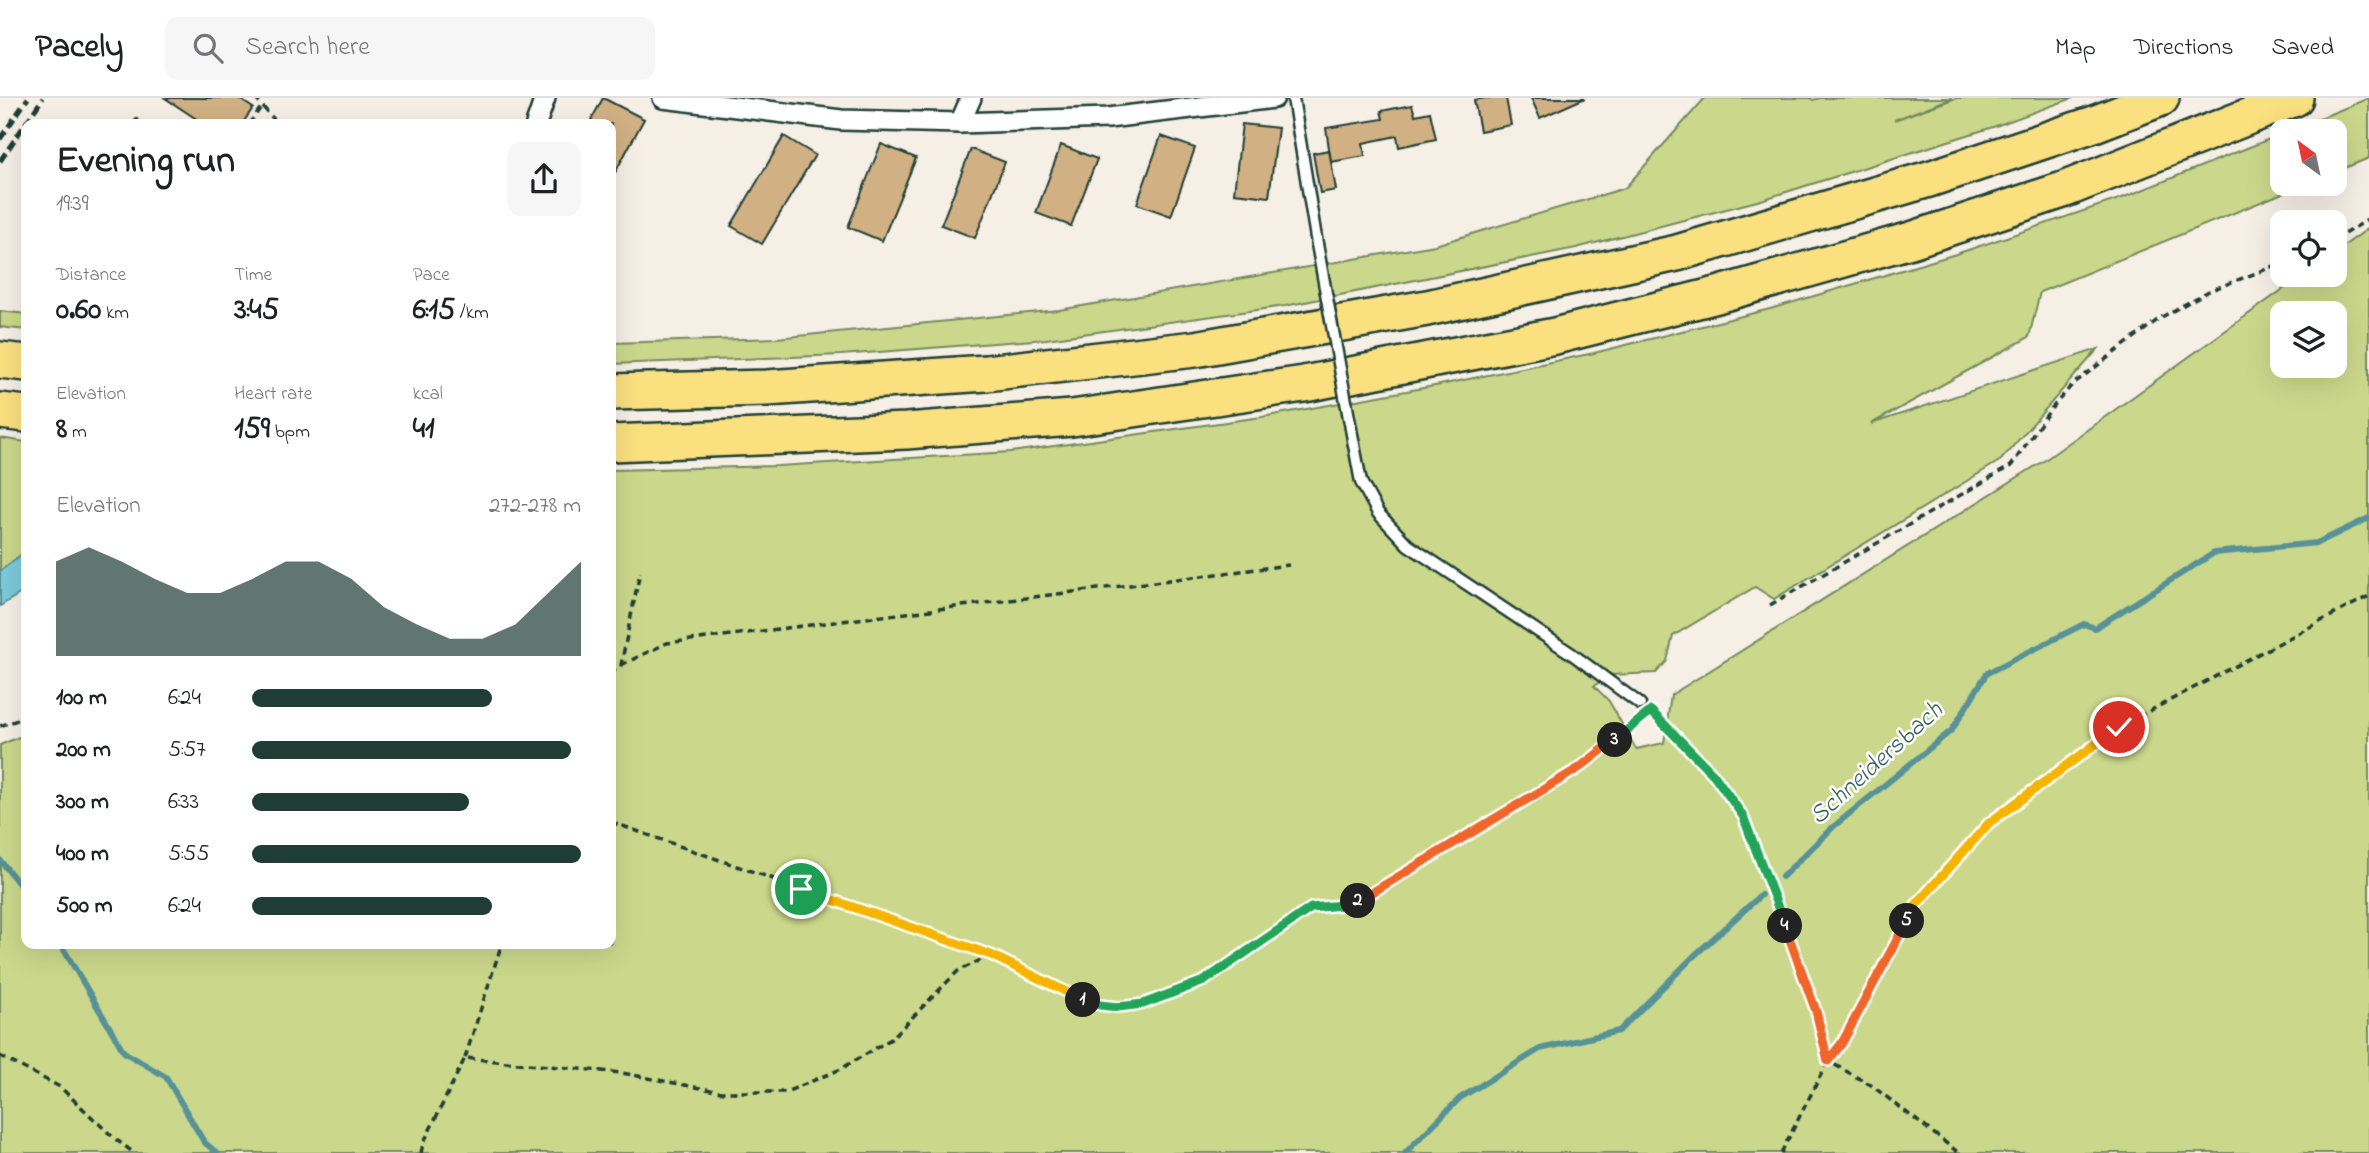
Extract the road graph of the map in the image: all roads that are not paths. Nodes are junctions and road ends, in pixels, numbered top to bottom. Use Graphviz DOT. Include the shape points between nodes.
graph roads {
  1 [pos="545,98"];
  2 [pos="663,98"];
  3 [pos="971,98"];
  4 [pos="1274,98"];
  5 [pos="1293,98"];
  6 [pos="2161,98"];
  7 [pos="2295,98"];
  8 [pos="538,119"];
  9 [pos="960,123"];
  10 [pos="0,360"];
  11 [pos="21,362"];
  12 [pos="616,392"];
  13 [pos="0,411"];
  14 [pos="21,413"];
  15 [pos="616,443"];
  16 [pos="1640,704"];
  1 -- 8 [label="street"];
  2 -- 9 [label="street" via="841,120"];
  3 -- 9 [label="street"];
  4 -- 9 [label="street" via="1108,118"];
  5 -- 16 [label="lane, bridge" via="1361,482 1378,513 1408,545"];
  6 -- 12 [label="highway" via="1929,179 1677,253 1427,308 1195,349 986,373 767,388"];
  7 -- 15 [label="highway" via="2063,190 1911,240 1555,336 1304,384 1072,418 906,431"];
  10 -- 11 [label="highway"];
  13 -- 14 [label="highway"];
}
